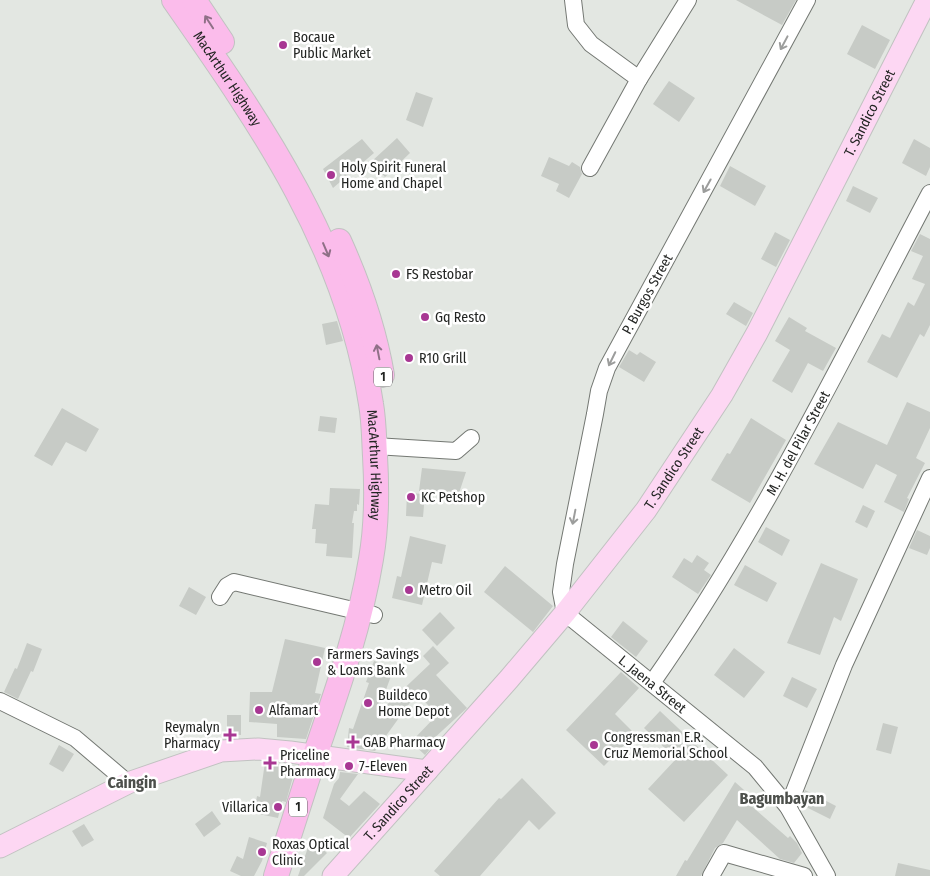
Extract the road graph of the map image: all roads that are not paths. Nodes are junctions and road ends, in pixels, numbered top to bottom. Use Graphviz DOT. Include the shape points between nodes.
graph roads {
  1 [pos="174,0"];
  2 [pos="194,0"];
  3 [pos="573,0"];
  4 [pos="688,0"];
  5 [pos="807,0"];
  6 [pos="927,0"];
  7 [pos="639,79"];
  8 [pos="590,168"];
  9 [pos="930,193"];
  10 [pos="471,438"];
  11 [pos="382,446"];
  12 [pos="930,478"];
  13 [pos="220,597"];
  14 [pos="565,613"];
  15 [pos="367,614"];
  16 [pos="652,683"];
  17 [pos="0,701"];
  18 [pos="323,756"];
  19 [pos="427,771"];
  20 [pos="128,783"];
  21 [pos="788,807"];
  22 [pos="0,847"];
  23 [pos="276,876"];
  24 [pos="291,876"];
  25 [pos="333,876"];
  26 [pos="711,876"];
  27 [pos="804,876"];
  28 [pos="827,876"];
  1 -- 11 [label="highway, MacArthur Highway / 1, one-way" via="259,124 324,245 358,340"];
  11 -- 2 [label="highway, MacArthur Highway / 1, one-way" via="382,375 375,336 347,258 319,198 272,118"];
  3 -- 7 [label="street" via="576,25 591,44"];
  4 -- 7 [label="street"];
  5 -- 14 [label="street, P. Burgos Street, one-way" via="608,368 600,391 565,564 562,592"];
  6 -- 14 [label="main road, T. Sandico Street" via="784,282 722,395 646,510"];
  7 -- 8 [label="street"];
  9 -- 16 [label="street, M. H. del Pilar Street" via="748,534"];
  10 -- 11 [label="street" via="456,451"];
  11 -- 15 [label="highway, MacArthur Highway / 1" via="390,513 388,540"];
  12 -- 21 [label="street" via="844,665"];
  13 -- 15 [label="street" via="234,582"];
  14 -- 16 [label="street, L. Jaena Street"];
  14 -- 19 [label="main road, T. Sandico Street"];
  15 -- 18 [label="highway, MacArthur Highway / 1" via="346,664"];
  16 -- 21 [label="street, L. Jaena Street" via="756,767"];
  17 -- 20 [label="street" via="75,738"];
  18 -- 19 [label="main road"];
  18 -- 20 [label="main road" via="258,749 221,751"];
  18 -- 23 [label="highway, MacArthur Highway / 1"];
  18 -- 24 [label="highway, MacArthur Highway / 1"];
  19 -- 25 [label="main road, T. Sandico Street"];
  20 -- 22 [label="main road"];
  21 -- 28 [label="street, L. Jaena Street"];
  26 -- 27 [label="street" via="724,853"];
}
